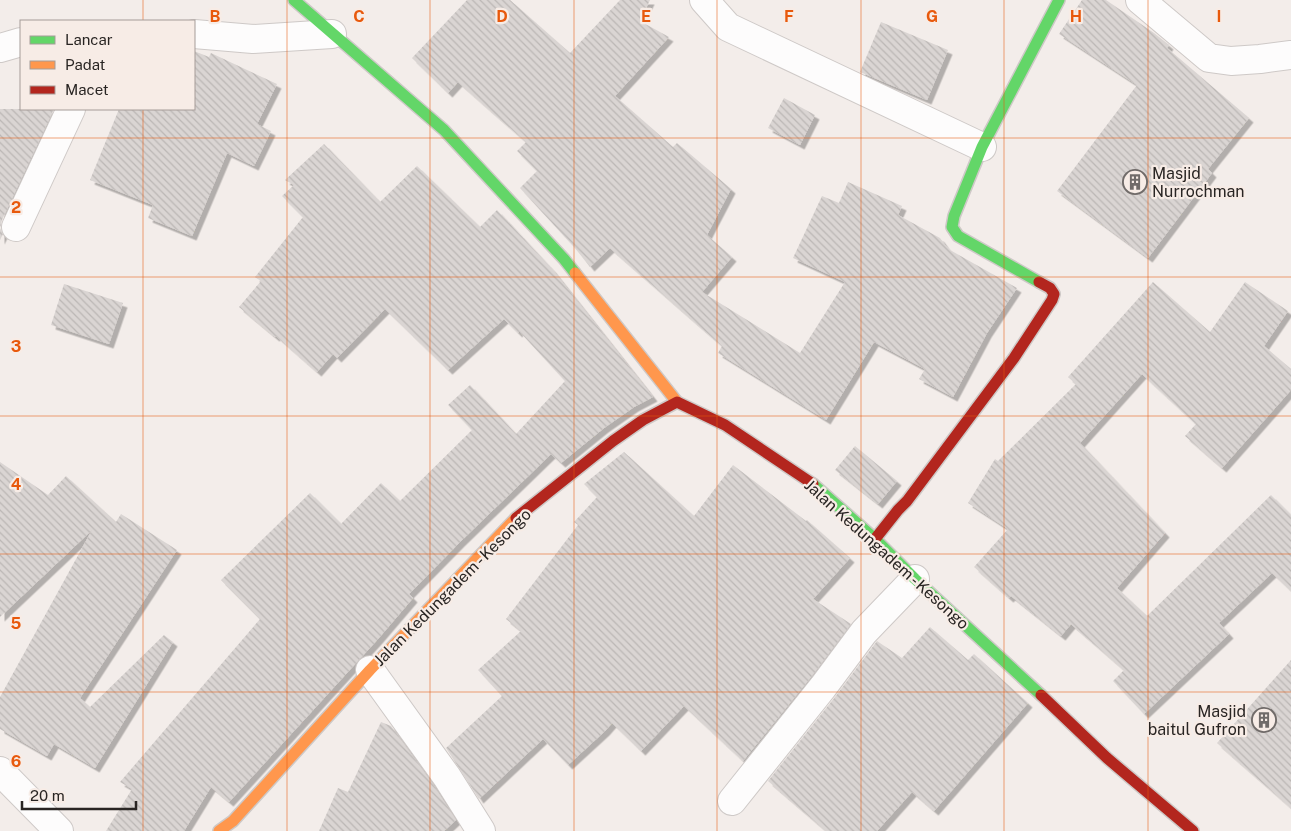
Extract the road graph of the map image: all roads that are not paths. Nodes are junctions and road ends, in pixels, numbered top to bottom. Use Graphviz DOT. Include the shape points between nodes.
graph roads {
  1 [pos="294,0"];
  2 [pos="704,0"];
  3 [pos="1059,0"];
  4 [pos="1140,0"];
  5 [pos="195,34"];
  6 [pos="332,34"];
  7 [pos="20,42"];
  8 [pos="0,48"];
  9 [pos="1291,55"];
  10 [pos="71,110"];
  11 [pos="982,147"];
  12 [pos="16,227"];
  13 [pos="677,402"];
  14 [pos="875,539"];
  15 [pos="915,580"];
  16 [pos="370,670"];
  17 [pos="0,771"];
  18 [pos="732,801"];
  19 [pos="58,831"];
  20 [pos="219,831"];
  21 [pos="481,831"];
  22 [pos="1193,831"];
  1 -- 6 [label="main road"];
  2 -- 11 [label="street" via="728,28"];
  3 -- 11 [label="main road"];
  4 -- 9 [label="street" via="1209,58 1231,61"];
  5 -- 6 [label="street" via="253,39"];
  6 -- 13 [label="main road" via="444,130 564,259"];
  7 -- 8 [label="street"];
  10 -- 12 [label="street"];
  11 -- 14 [label="main road" via="952,227 958,236 1050,288 1054,294 1014,358"];
  13 -- 14 [label="main road, Jalan Kedungadem - Kesongo" via="725,425 816,486"];
  13 -- 16 [label="main road, Jalan Kedungadem - Kesongo" via="613,441 515,519"];
  14 -- 15 [label="main road, Jalan Kedungadem - Kesongo"];
  15 -- 18 [label="street" via="864,632"];
  15 -- 22 [label="main road, Jalan Kedungadem - Kesongo" via="1107,758"];
  16 -- 20 [label="main road, Jalan Kedungadem - Kesongo" via="233,821"];
  16 -- 21 [label="street" via="447,776"];
  17 -- 19 [label="street"];
}
